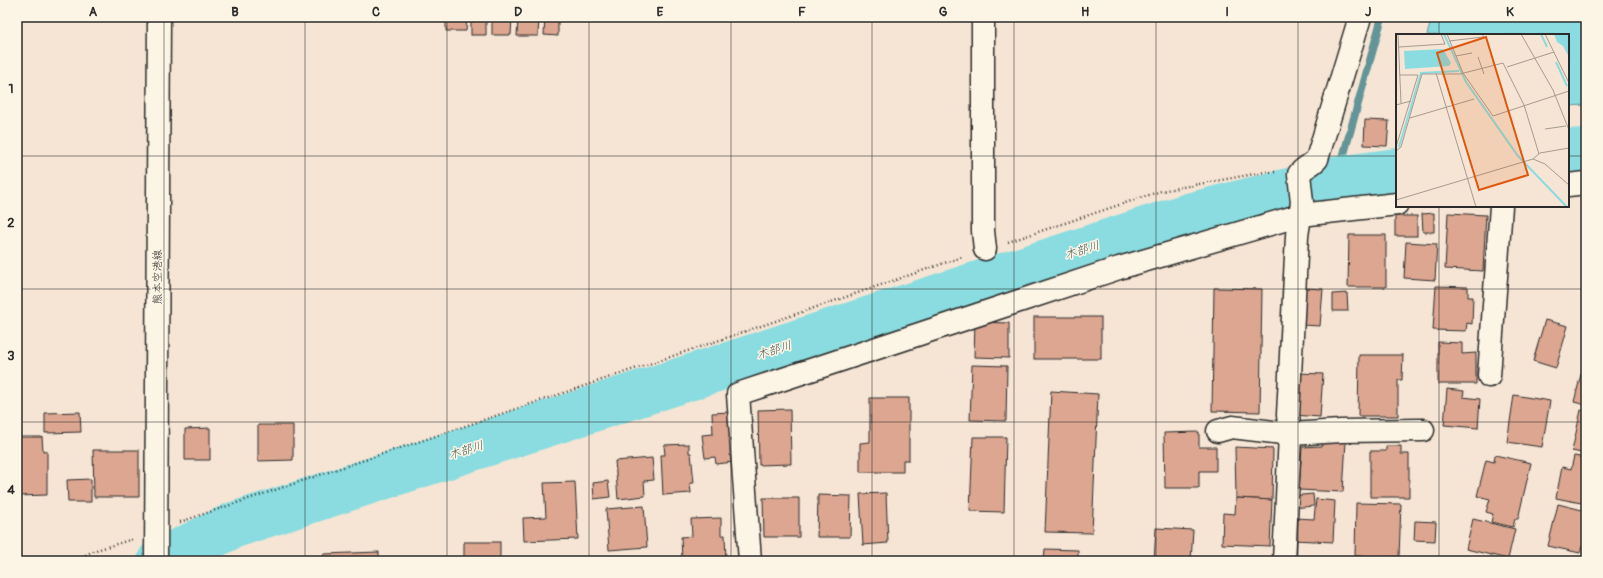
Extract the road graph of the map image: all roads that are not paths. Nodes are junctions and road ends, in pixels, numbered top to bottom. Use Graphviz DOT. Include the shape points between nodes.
graph roads {
  1 [pos="159,17"];
  2 [pos="983,17"];
  3 [pos="1360,17"];
  4 [pos="1586,183"];
  5 [pos="1569,185"];
  6 [pos="1396,204"];
  7 [pos="1501,207"];
  8 [pos="1301,209"];
  9 [pos="985,249"];
  10 [pos="1489,376"];
  11 [pos="1423,430"];
  12 [pos="1218,431"];
  13 [pos="1290,434"];
  14 [pos="156,561"];
  15 [pos="750,561"];
  16 [pos="1284,561"];
  1 -- 14 [label="street, 熊本空港線"];
  2 -- 9 [label="street"];
  3 -- 8 [label="street" via="1317,159 1301,174"];
  4 -- 5 [label="street"];
  6 -- 8 [label="street"];
  7 -- 10 [label="street"];
  8 -- 13 [label="street" via="1296,244 1288,415"];
  8 -- 15 [label="street" via="738,394"];
  11 -- 13 [label="street"];
  12 -- 13 [label="street" via="1232,427"];
  13 -- 16 [label="street"];
}
